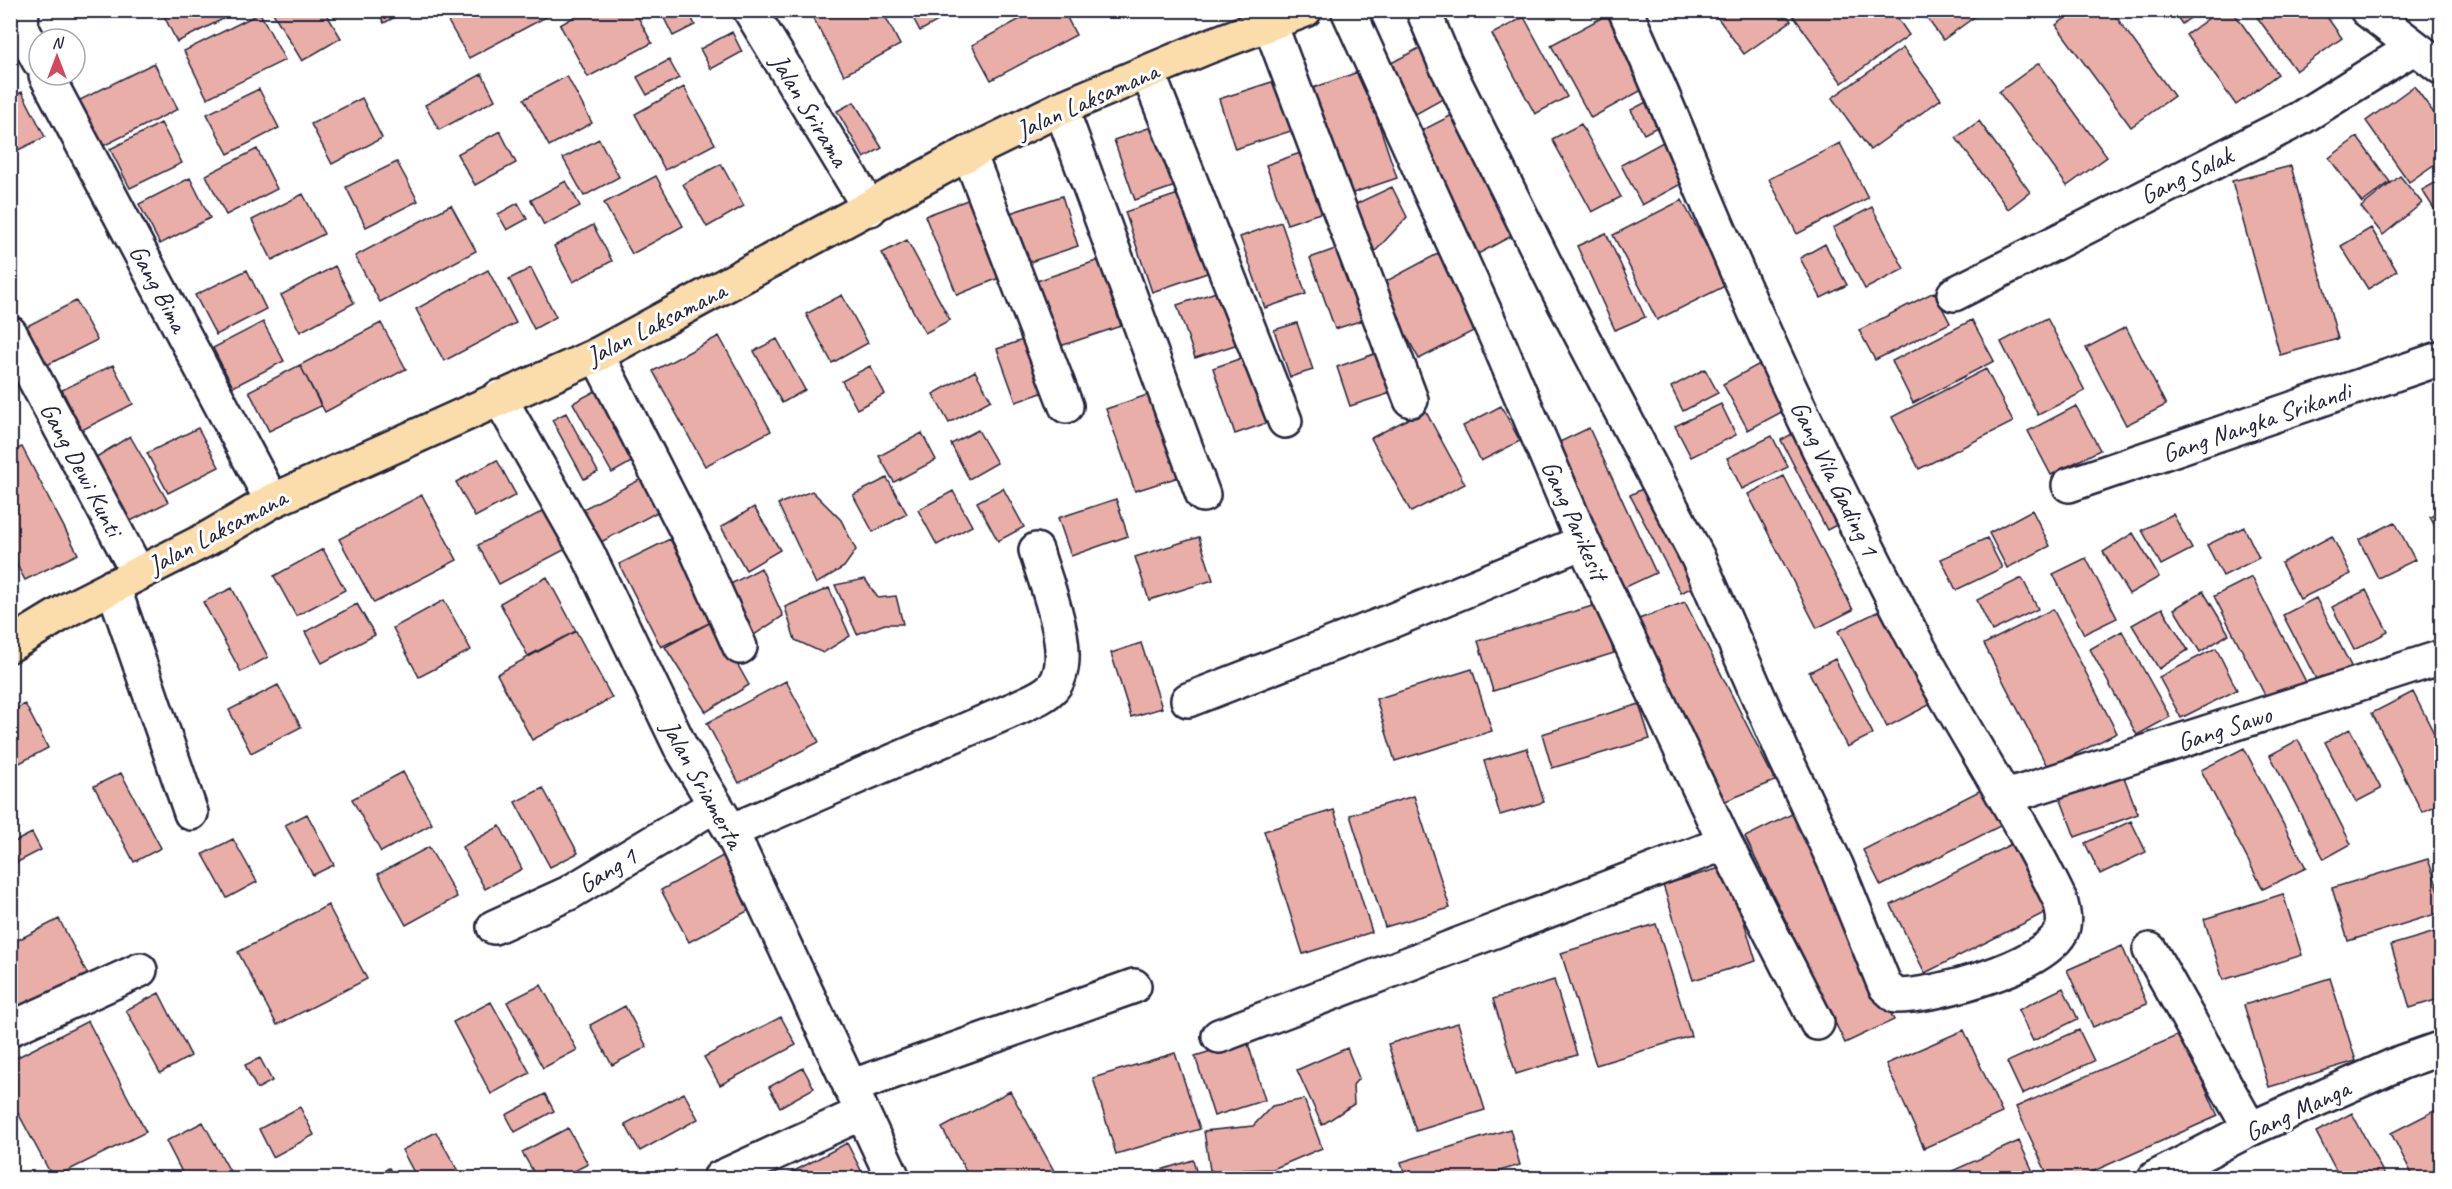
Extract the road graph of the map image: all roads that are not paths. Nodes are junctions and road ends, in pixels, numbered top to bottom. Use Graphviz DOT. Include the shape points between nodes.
graph roads {
  1 [pos="22,10"];
  2 [pos="750,10"];
  3 [pos="1305,10"];
  4 [pos="1348,10"];
  5 [pos="1422,10"];
  6 [pos="1625,10"];
  7 [pos="2367,10"];
  8 [pos="1270,24"];
  9 [pos="27,38"];
  10 [pos="2412,48"];
  11 [pos="2442,68"];
  12 [pos="1148,73"];
  13 [pos="52,87"];
  14 [pos="1061,108"];
  15 [pos="969,153"];
  16 [pos="870,209"];
  17 [pos="1954,294"];
  18 [pos="10,333"];
  19 [pos="597,355"];
  20 [pos="2442,358"];
  21 [pos="499,397"];
  22 [pos="1411,400"];
  23 [pos="1066,406"];
  24 [pos="1284,421"];
  25 [pos="2069,485"];
  26 [pos="1203,495"];
  27 [pos="272,501"];
  28 [pos="1583,542"];
  29 [pos="1036,550"];
  30 [pos="125,579"];
  31 [pos="10,645"];
  32 [pos="740,646"];
  33 [pos="2442,657"];
  34 [pos="1188,700"];
  35 [pos="2006,797"];
  36 [pos="191,813"];
  37 [pos="723,818"];
  38 [pos="1725,843"];
  39 [pos="494,927"];
  40 [pos="2150,950"];
  41 [pos="140,970"];
  42 [pos="1134,986"];
  43 [pos="1817,1023"];
  44 [pos="10,1029"];
  45 [pos="1219,1036"];
  46 [pos="2442,1048"];
  47 [pos="856,1100"];
  48 [pos="2250,1129"];
  49 [pos="720,1179"];
  50 [pos="893,1179"];
  51 [pos="2155,1179"];
  1 -- 9 [label="street" via="21,27"];
  2 -- 16 [label="street, Jalan Srirama"];
  3 -- 8 [label="main road, Jalan Laksamana"];
  4 -- 28 [label="street, Gang Parikesit" via="1497,339"];
  5 -- 35 [label="street, Gang Vila Gading 1" via="1565,304 1698,558 1836,865 1885,986 1896,996 1977,980 2012,967 2060,933 2064,916 2060,900"];
  6 -- 35 [label="street, Gang Vila Gading 1" via="1747,295 1833,476 1913,637"];
  7 -- 10 [label="street"];
  8 -- 12 [label="main road, Jalan Laksamana"];
  8 -- 22 [label="street"];
  10 -- 11 [label="street"];
  10 -- 17 [label="street, Gang Salak" via="2299,119"];
  12 -- 14 [label="main road, Jalan Laksamana"];
  12 -- 24 [label="street"];
  13 -- 27 [label="street, Gang Bima"];
  14 -- 15 [label="main road, Jalan Laksamana"];
  14 -- 26 [label="street"];
  15 -- 16 [label="main road, Jalan Laksamana"];
  15 -- 23 [label="street"];
  16 -- 19 [label="main road, Jalan Laksamana"];
  18 -- 30 [label="street, Gang Dewi Kunti"];
  19 -- 21 [label="main road, Jalan Laksamana"];
  19 -- 32 [label="street" via="696,549"];
  20 -- 25 [label="street, Gang Nangka Srikandi"];
  21 -- 27 [label="main road, Jalan Laksamana"];
  21 -- 37 [label="street, Jalan Sriamerta" via="587,552 680,746"];
  27 -- 30 [label="main road, Jalan Laksamana" via="207,539"];
  28 -- 34 [label="street"];
  28 -- 38 [label="street, Gang Parikesit"];
  29 -- 37 [label="street, Gang 1" via="1063,648 1063,669 1053,687 1017,708"];
  30 -- 31 [label="main road, Jalan Laksamana"];
  30 -- 36 [label="street, Gang Dewi Kunti"];
  33 -- 35 [label="street, Gang Sawo"];
  37 -- 39 [label="street, Gang 1"];
  37 -- 47 [label="street, Jalan Sriamerta"];
  38 -- 43 [label="street, Gang Parikesit"];
  38 -- 45 [label="street"];
  40 -- 48 [label="street"];
  41 -- 44 [label="street"];
  42 -- 47 [label="street"];
  46 -- 48 [label="street, Gang Manga"];
  47 -- 49 [label="street"];
  47 -- 50 [label="street, Jalan Sriamerta"];
  48 -- 51 [label="street, Gang Manga"];
}
